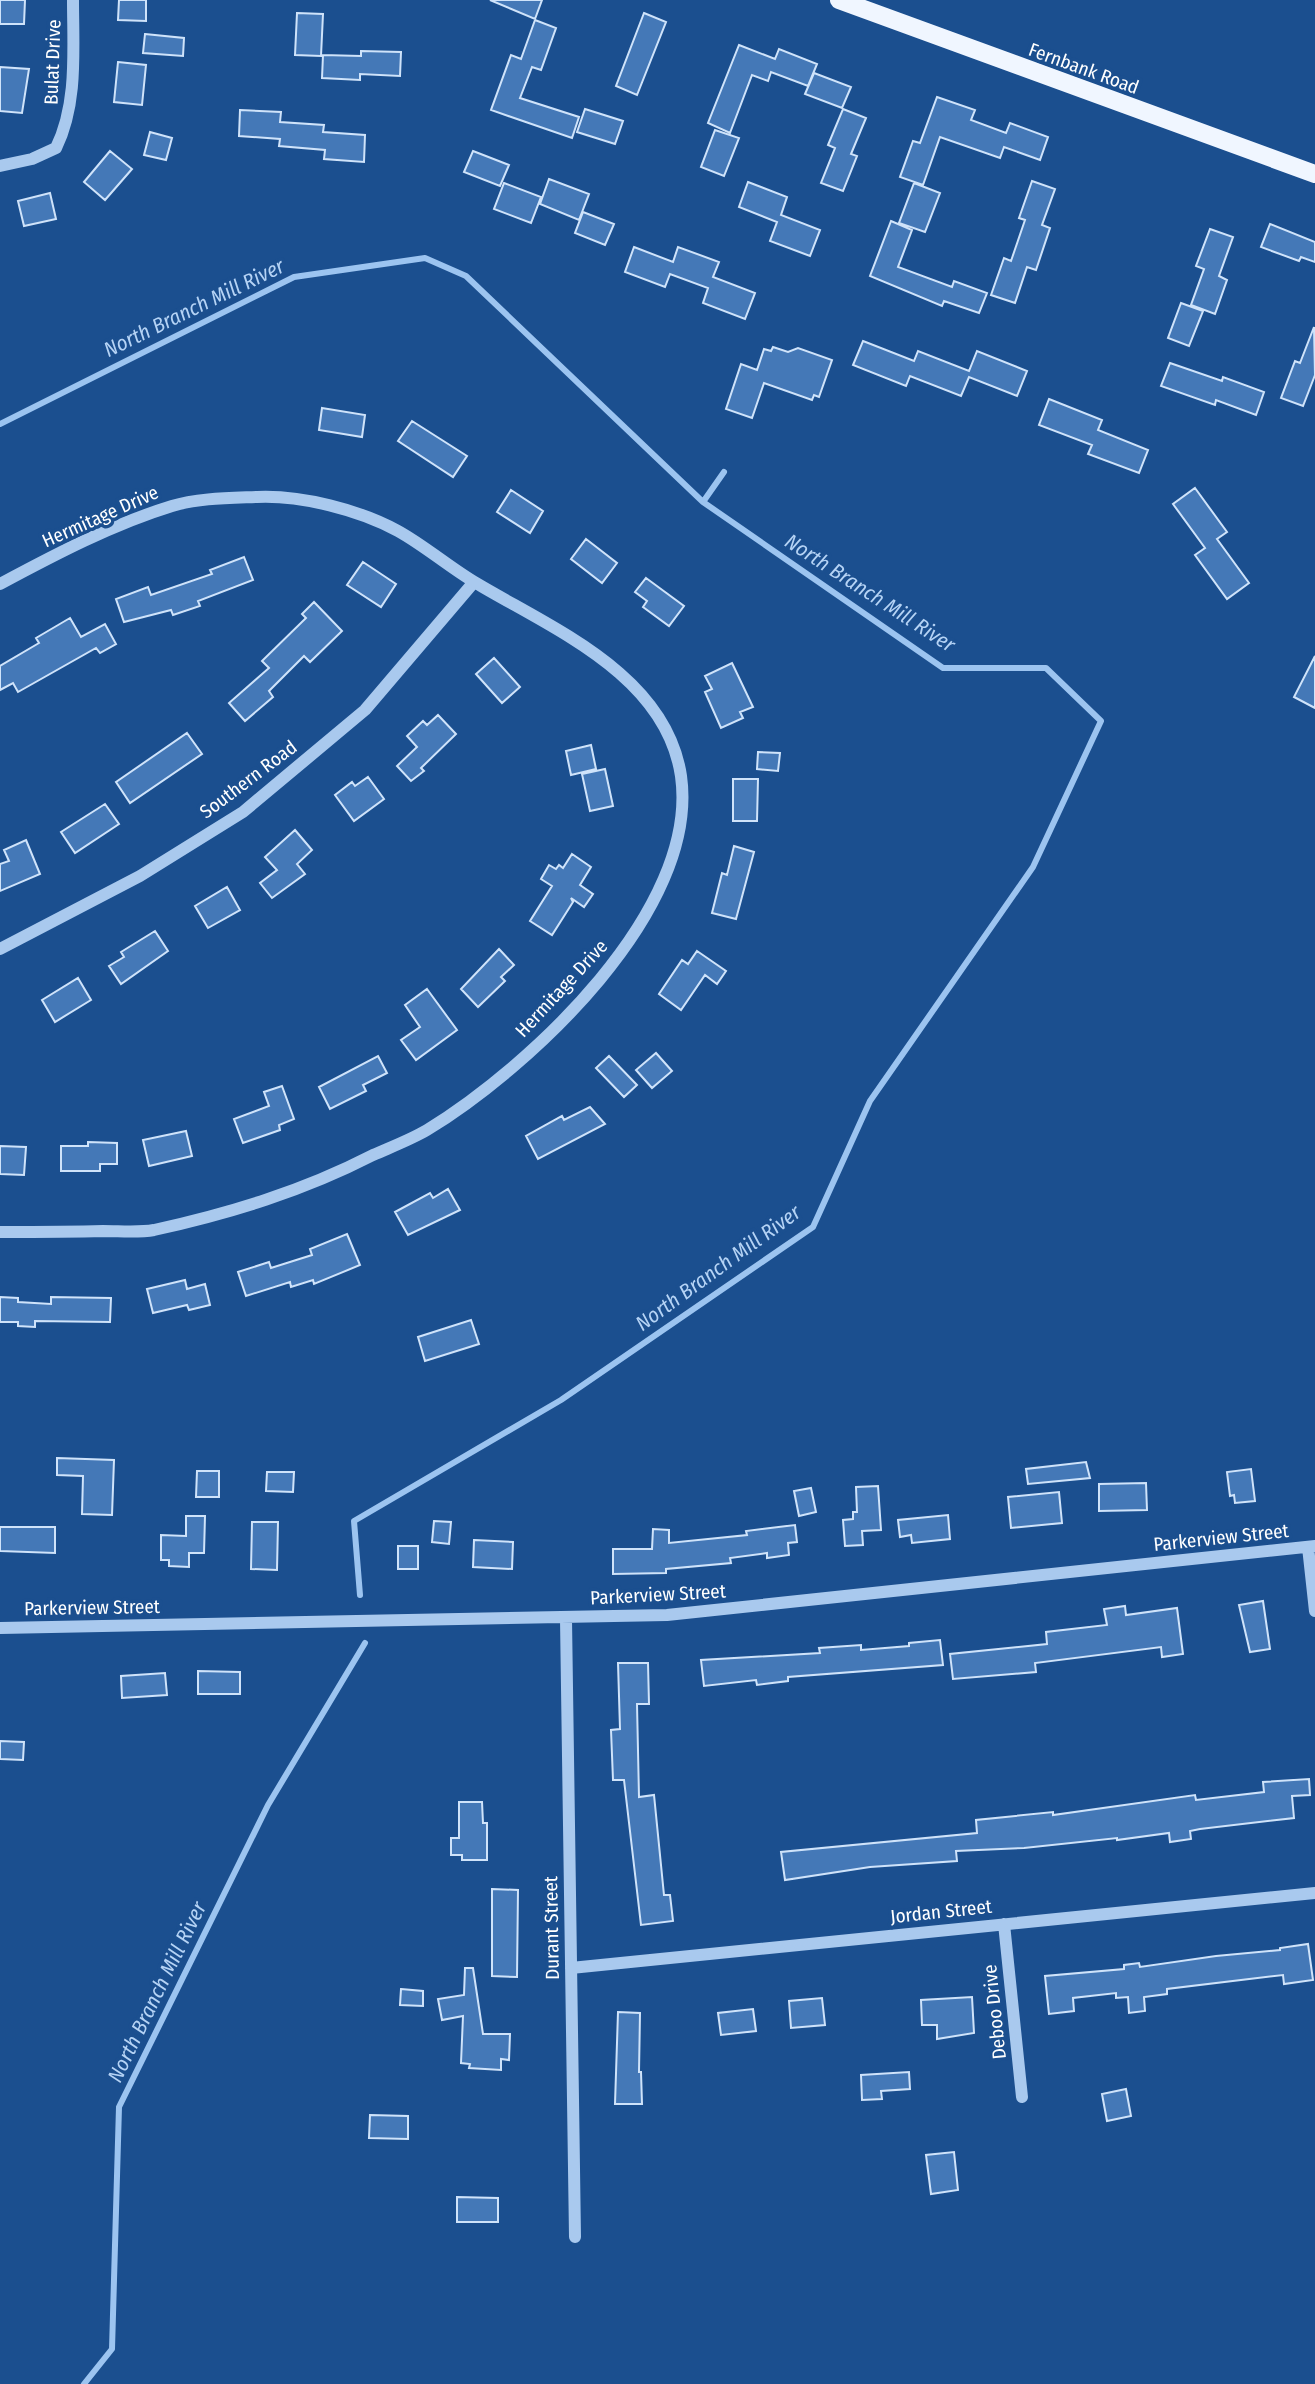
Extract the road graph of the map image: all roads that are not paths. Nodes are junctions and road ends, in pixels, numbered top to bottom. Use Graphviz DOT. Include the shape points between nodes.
graph roads {
  1 [pos="73,0"];
  2 [pos="839,0"];
  3 [pos="0,166"];
  4 [pos="1315,174"];
  5 [pos="474,582"];
  6 [pos="0,583"];
  7 [pos="0,949"];
  8 [pos="0,1232"];
  9 [pos="1312,1547"];
  10 [pos="1315,1611"];
  11 [pos="566,1619"];
  12 [pos="0,1628"];
  13 [pos="1315,1892"];
  14 [pos="1004,1924"];
  15 [pos="571,1968"];
  16 [pos="1021,2097"];
  17 [pos="575,2237"];
  1 -- 3 [label="street, Bulat Drive" via="68,125 56,148"];
  2 -- 4 [label="main road, Fernbank Road"];
  5 -- 6 [label="street, Hermitage Drive" via="397,530 342,507 262,496 175,505"];
  5 -- 7 [label="street, Southern Road" via="365,709 243,812 140,876"];
  5 -- 8 [label="street, Hermitage Drive" via="583,646 633,686 665,726 681,776 680,823 669,870 615,962 546,1038 476,1096 425,1132 337,1175 290,1194 149,1231"];
  9 -- 10 [label="street"];
  9 -- 11 [label="street, Parkerview Street" via="724,1610"];
  11 -- 12 [label="street, Parkerview Street"];
  11 -- 15 [label="street, Durant Street"];
  13 -- 14 [label="street, Jordan Street"];
  14 -- 15 [label="street, Jordan Street"];
  14 -- 16 [label="street, Deboo Drive"];
  15 -- 17 [label="street, Durant Street"];
}
